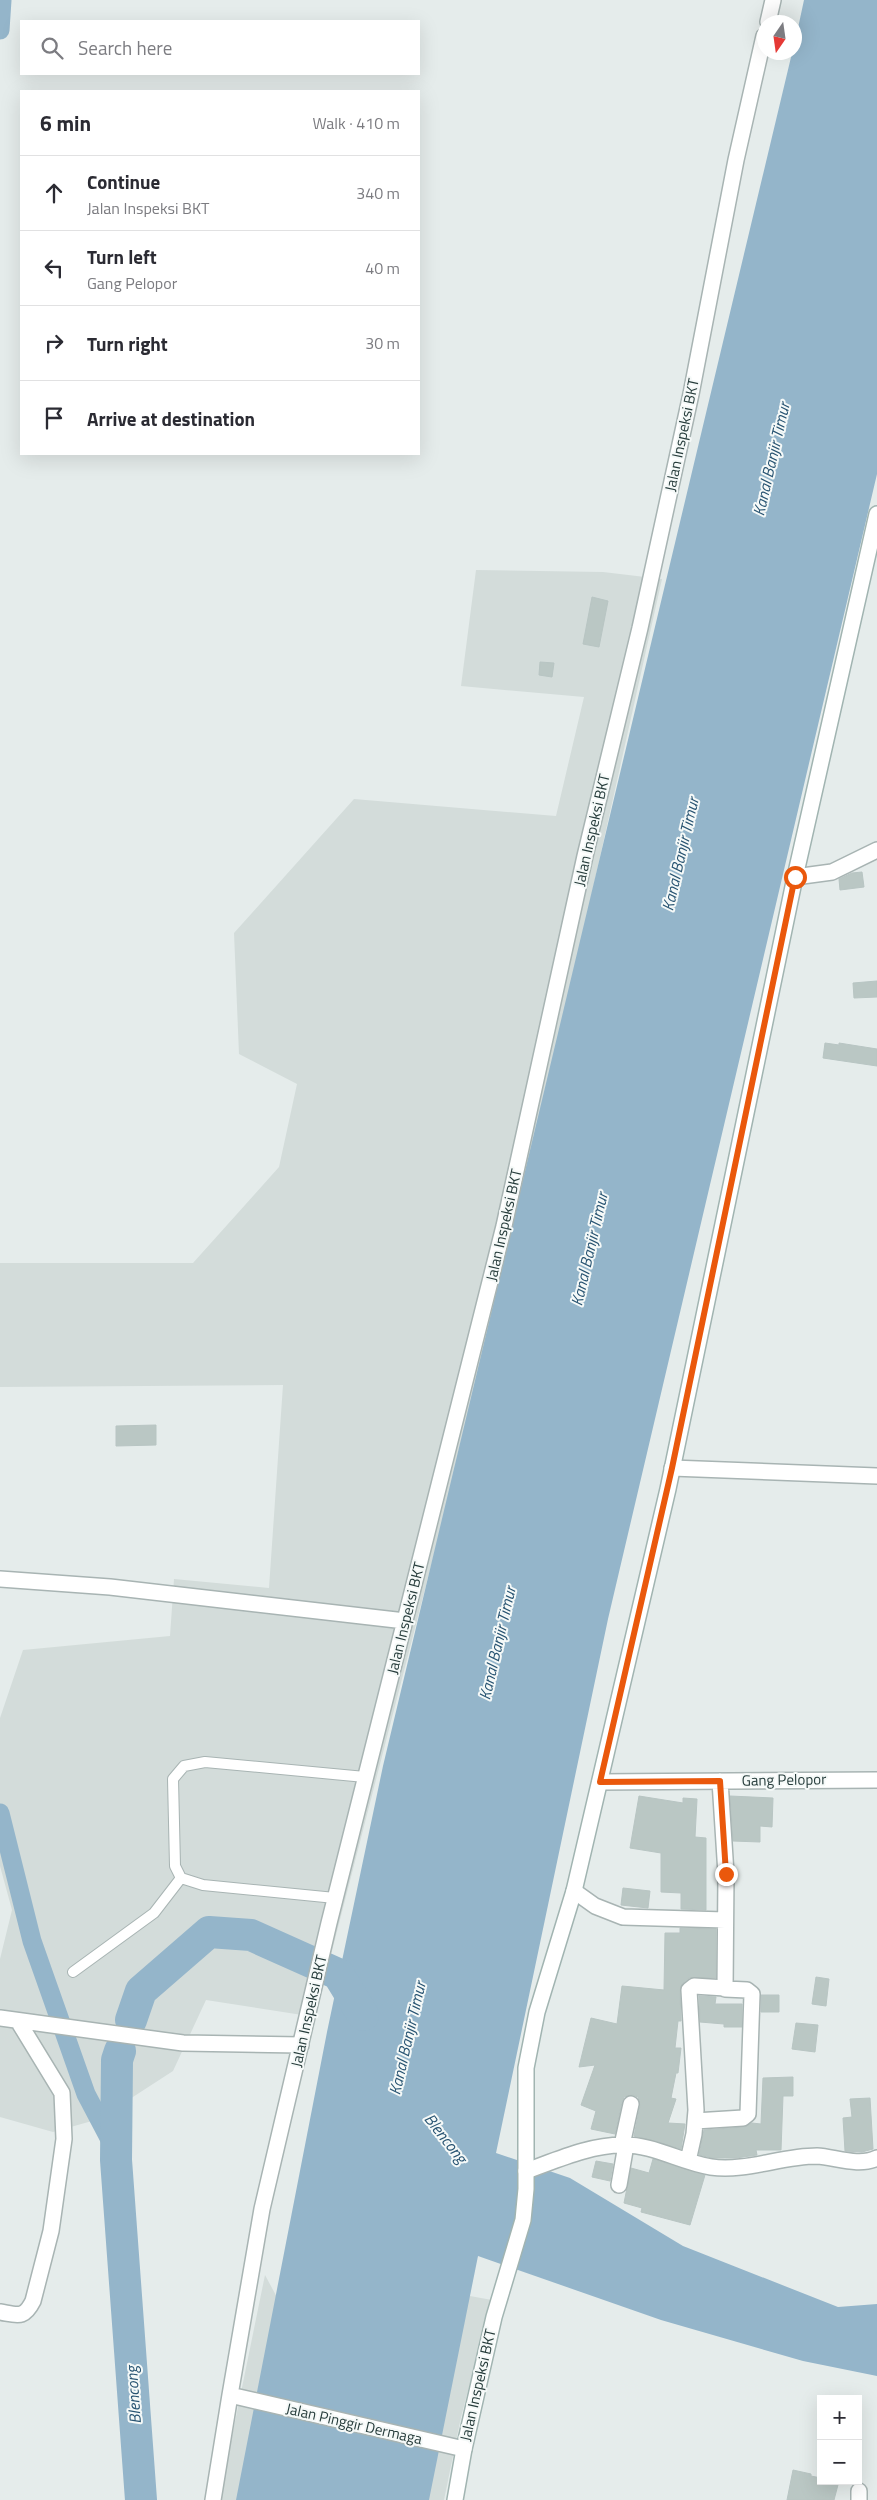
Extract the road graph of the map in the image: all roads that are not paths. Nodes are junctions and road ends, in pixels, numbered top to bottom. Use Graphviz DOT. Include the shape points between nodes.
graph roads {
  1 [pos="773,0"];
  2 [pos="770,15"];
  3 [pos="759,60"];
  4 [pos="877,514"];
  5 [pos="877,850"];
  6 [pos="795,877"];
  7 [pos="672,1468"];
  8 [pos="877,1476"];
  9 [pos="0,1579"];
  10 [pos="405,1621"];
  11 [pos="365,1777"];
  12 [pos="877,1780"];
  13 [pos="720,1781"];
  14 [pos="600,1782"];
  15 [pos="181,1878"];
  16 [pos="574,1891"];
  17 [pos="335,1898"];
  18 [pos="726,1920"];
  19 [pos="73,1972"];
  20 [pos="725,1988"];
  21 [pos="0,2018"];
  22 [pos="18,2021"];
  23 [pos="301,2045"];
  24 [pos="632,2104"];
  25 [pos="695,2121"];
  26 [pos="624,2145"];
  27 [pos="877,2158"];
  28 [pos="688,2161"];
  29 [pos="526,2171"];
  30 [pos="619,2185"];
  31 [pos="0,2312"];
  32 [pos="238,2397"];
  33 [pos="464,2449"];
  34 [pos="213,2500"];
  35 [pos="455,2500"];
  1 -- 2 [label="street"];
  3 -- 10 [label="street, Jalan Inspeksi BKT" via="640,628 585,856 504,1226"];
  4 -- 6 [label="street, Jalan Inspeksi BKT"];
  5 -- 6 [label="street" via="832,872"];
  6 -- 7 [label="street, Jalan Inspeksi BKT"];
  7 -- 8 [label="street"];
  7 -- 14 [label="street, Jalan Inspeksi BKT"];
  9 -- 10 [label="street" via="110,1587"];
  10 -- 11 [label="street, Jalan Inspeksi BKT"];
  11 -- 15 [label="lane" via="205,1762 184,1766 173,1779 175,1866"];
  11 -- 17 [label="street, Jalan Inspeksi BKT"];
  12 -- 13 [label="street, Gang Pelopor"];
  13 -- 14 [label="street, Gang Pelopor"];
  13 -- 18 [label="street"];
  14 -- 16 [label="street, Jalan Inspeksi BKT"];
  15 -- 17 [label="lane" via="203,1885"];
  15 -- 19 [label="lane" via="154,1913"];
  16 -- 18 [label="street" via="595,1906 623,1916"];
  16 -- 29 [label="street, Jalan Inspeksi BKT" via="537,2012 526,2068"];
  17 -- 23 [label="street, Jalan Inspeksi BKT"];
  18 -- 20 [label="street"];
  20 -- 25 [label="street" via="694,1986 689,1990 694,2041"];
  20 -- 25 [label="street" via="747,1990 752,1994 748,2114 742,2118"];
  21 -- 22 [label="street"];
  22 -- 23 [label="street" via="183,2043"];
  22 -- 31 [label="street" via="62,2093 64,2139 51,2230 33,2301 28,2312 21,2315"];
  23 -- 32 [label="street, Jalan Inspeksi BKT" via="262,2209"];
  24 -- 26 [label="street"];
  25 -- 28 [label="street"];
  26 -- 28 [label="street" via="643,2147"];
  26 -- 29 [label="street" via="607,2145"];
  26 -- 30 [label="street"];
  27 -- 28 [label="street" via="852,2161 816,2156 728,2168"];
  29 -- 33 [label="street, Jalan Inspeksi BKT" via="523,2220 494,2316"];
  32 -- 33 [label="street, Jalan Pinggir Dermaga"];
  32 -- 34 [label="street, Jalan Inspeksi BKT"];
  33 -- 35 [label="street, Jalan Inspeksi BKT"];
}
